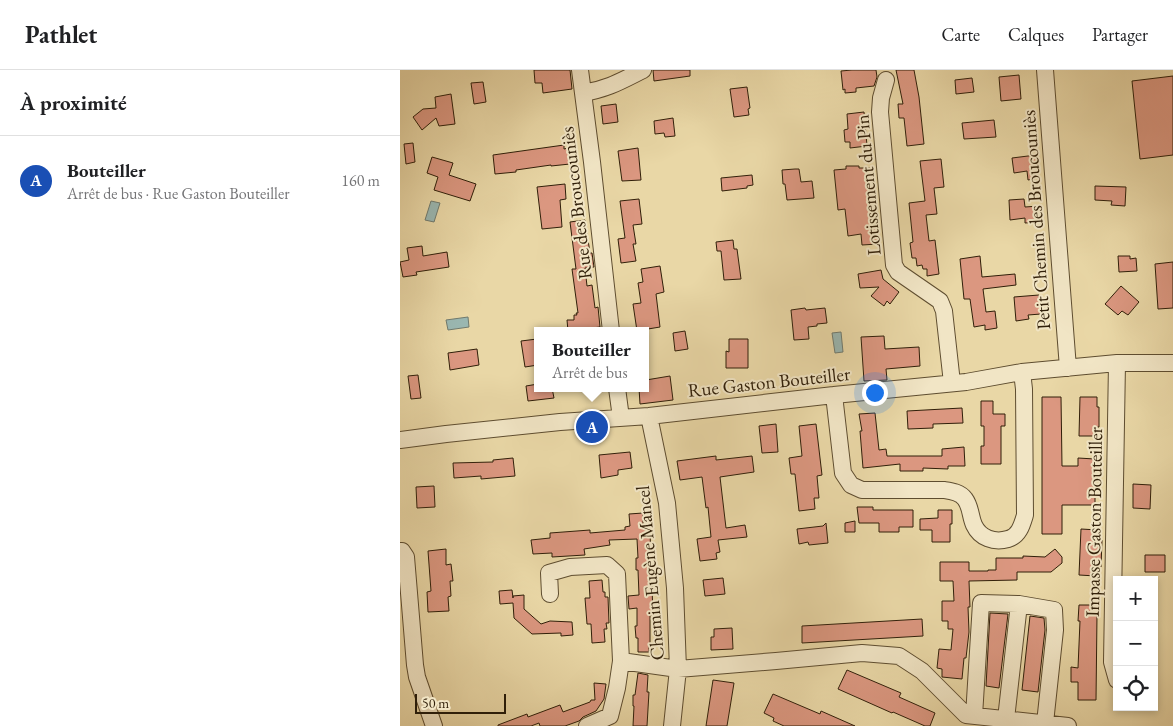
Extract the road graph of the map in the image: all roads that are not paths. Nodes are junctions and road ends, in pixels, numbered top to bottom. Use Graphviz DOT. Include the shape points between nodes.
graph roads {
  1 [pos="580,70"];
  2 [pos="644,70"];
  3 [pos="1045,70"];
  4 [pos="886,80"];
  5 [pos="583,93"];
  6 [pos="611,327"];
  7 [pos="1117,363"];
  8 [pos="1173,363"];
  9 [pos="1068,368"];
  10 [pos="1022,372"];
  11 [pos="952,383"];
  12 [pos="618,392"];
  13 [pos="834,395"];
  14 [pos="650,416"];
  15 [pos="621,418"];
  16 [pos="400,440"];
  17 [pos="400,551"];
  18 [pos="550,594"];
  19 [pos="1020,604"];
  20 [pos="406,629"];
  21 [pos="621,661"];
  22 [pos="1113,667"];
  23 [pos="678,669"];
  24 [pos="1006,719"];
  25 [pos="981,720"];
  26 [pos="1044,723"];
  27 [pos="434,726"];
  28 [pos="587,726"];
  29 [pos="672,726"];
  30 [pos="1068,726"];
  1 -- 5 [label="street, Rue des Broucouniès"];
  2 -- 5 [label="street" via="617,84"];
  3 -- 9 [label="street, Petit Chemin des Broucouniès"];
  4 -- 11 [label="street, Lotissement du Pin" via="880,112 894,265 898,272 940,301 944,311"];
  5 -- 6 [label="street, Rue des Broucouniès"];
  7 -- 8 [label="street, Rue Gaston Bouteiller"];
  7 -- 9 [label="street, Rue Gaston Bouteiller"];
  7 -- 22 [label="street, Impasse Gaston Bouteiller"];
  9 -- 10 [label="street, Rue Gaston Bouteiller"];
  10 -- 11 [label="street, Rue Gaston Bouteiller"];
  10 -- 13 [label="street" via="1025,515 1016,535 1007,539 992,540 981,534 974,524 970,506 955,492 862,490 851,485 843,473"];
  11 -- 13 [label="street, Rue Gaston Bouteiller"];
  12 -- 15 [label="street"];
  13 -- 14 [label="street, Rue Gaston Bouteiller"];
  14 -- 15 [label="street, Rue Gaston Bouteiller"];
  14 -- 23 [label="street, Chemin Eugène Mancel" via="670,528"];
  15 -- 16 [label="street, Rue Gaston Bouteiller"];
  17 -- 20 [label="street" via="406,557"];
  18 -- 21 [label="street" via="549,573 570,566 608,565 617,574"];
  19 -- 24 [label="street"];
  19 -- 25 [label="street" via="981,603"];
  19 -- 26 [label="street" via="1054,610 1055,630"];
  20 -- 27 [label="street" via="417,677"];
  21 -- 23 [label="street"];
  21 -- 28 [label="street" via="610,716"];
  23 -- 25 [label="street, Chemin Eugène Mancel" via="862,652 899,656 922,671 966,715"];
  23 -- 29 [label="street, Chemin Eugène Mancel"];
  24 -- 25 [label="street"];
  24 -- 26 [label="street"];
  26 -- 30 [label="street"];
}
